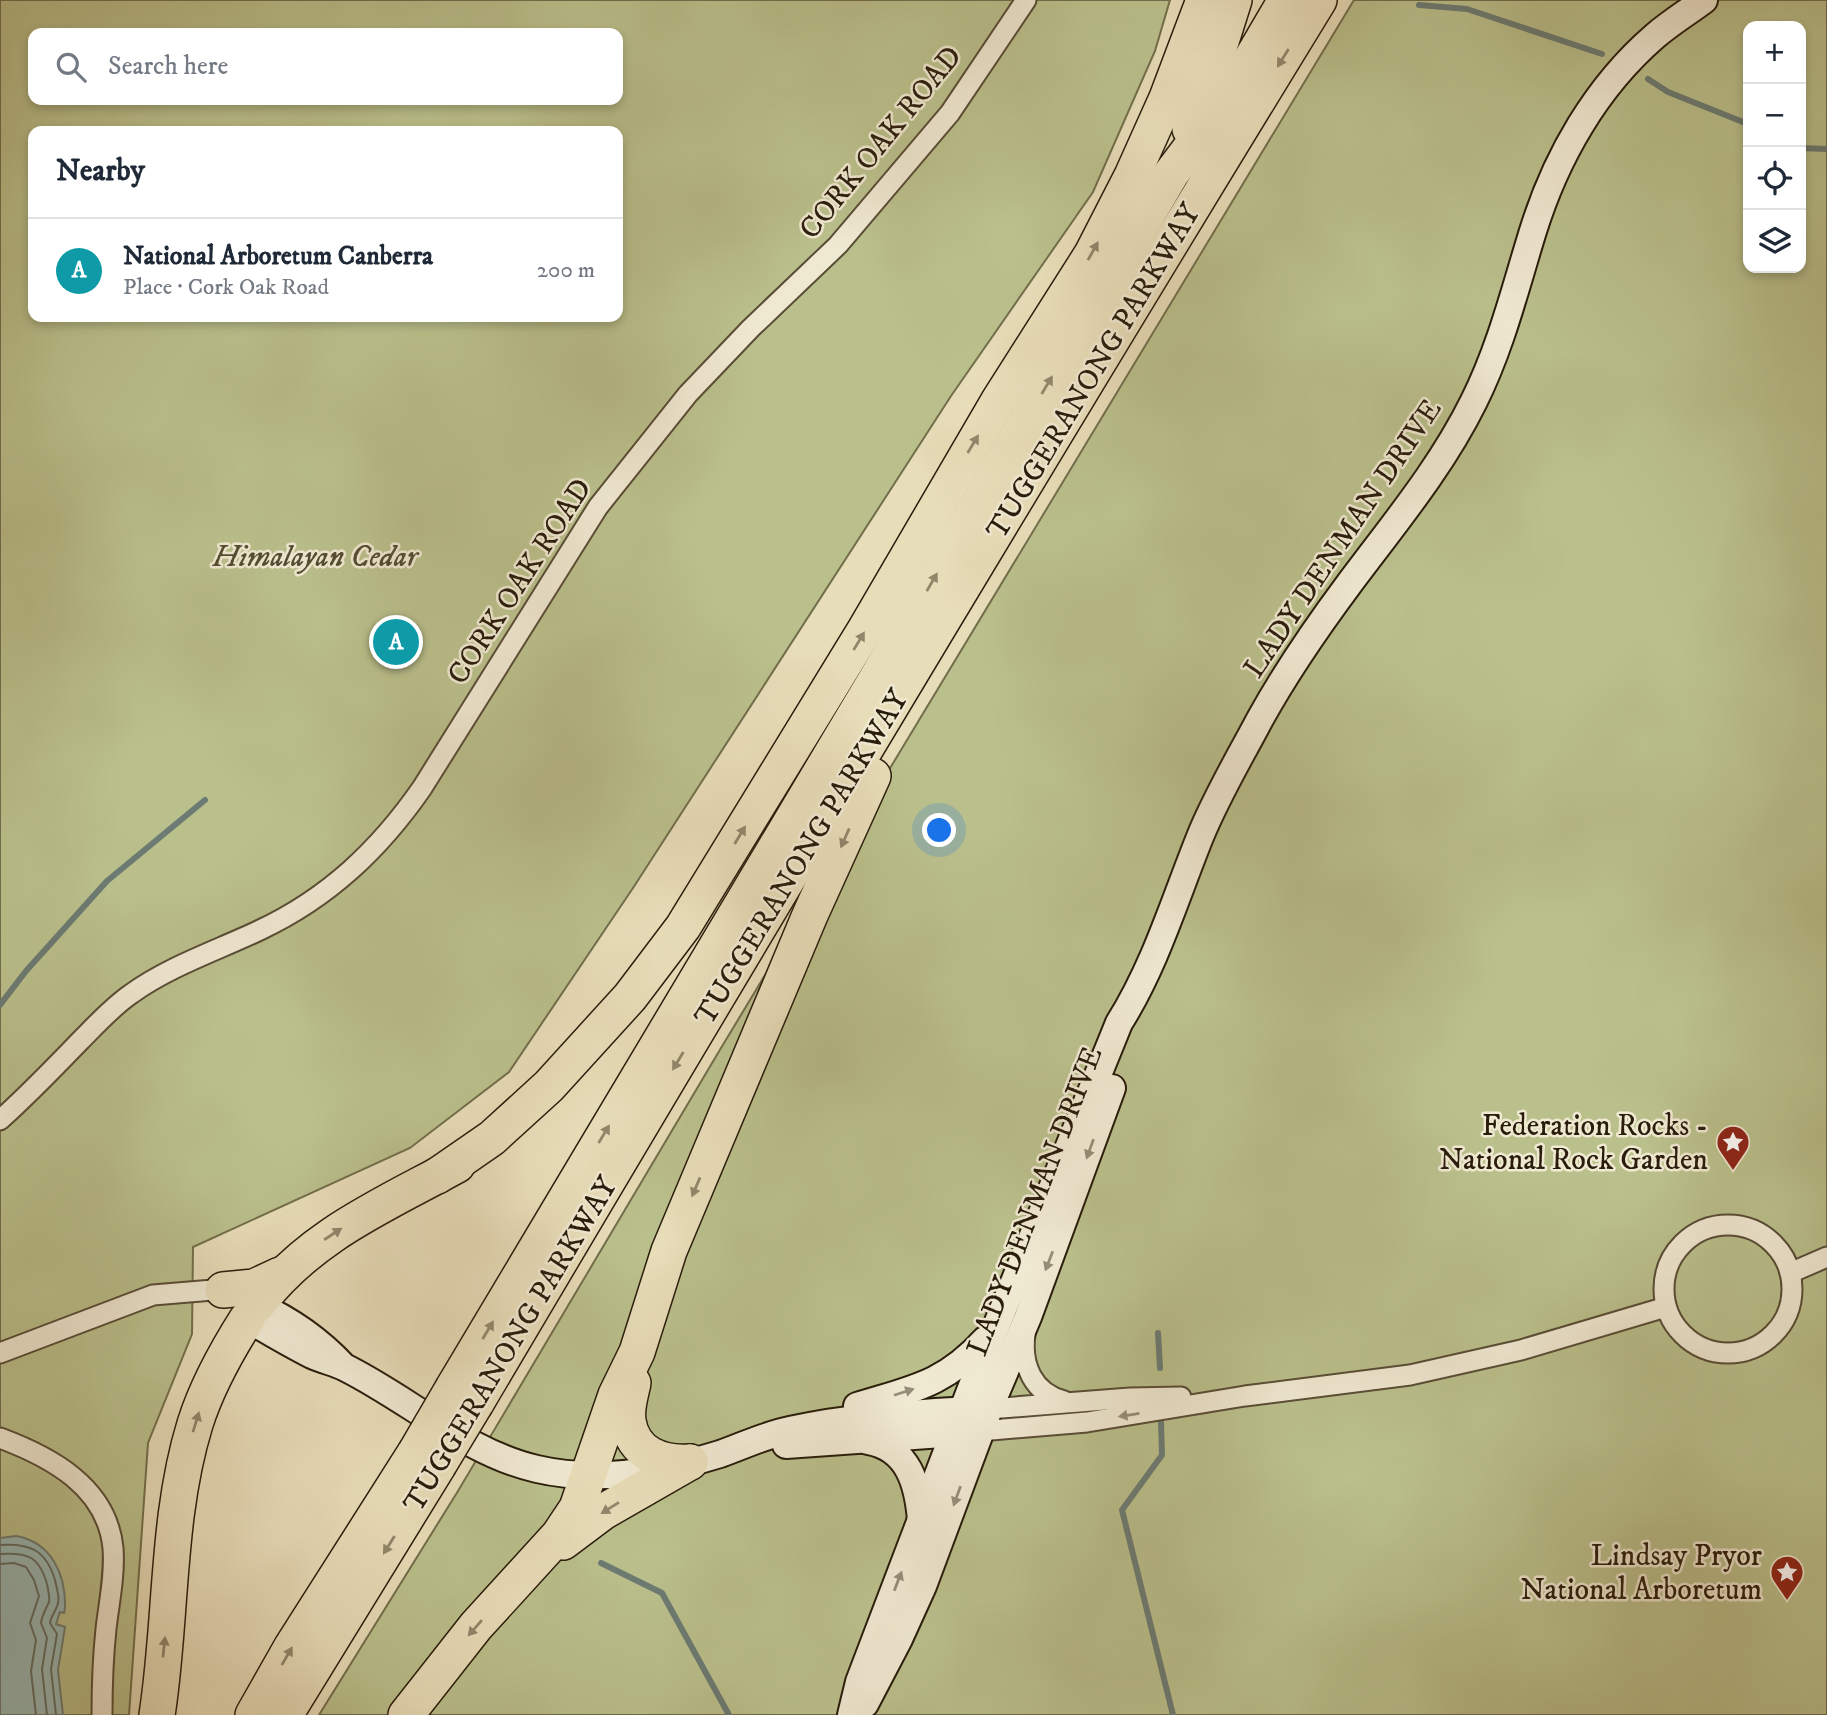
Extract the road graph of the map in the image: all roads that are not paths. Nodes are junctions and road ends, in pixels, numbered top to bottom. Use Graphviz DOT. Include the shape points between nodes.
graph roads {
  1 [pos="1026,0"];
  2 [pos="1204,0"];
  3 [pos="1234,0"];
  4 [pos="1286,0"];
  5 [pos="1319,0"];
  6 [pos="1704,0"];
  7 [pos="1171,174"];
  8 [pos="956,598"];
  9 [pos="874,683"];
  10 [pos="1140,991"];
  11 [pos="0,1120"];
  12 [pos="437,1176"];
  13 [pos="1827,1257"];
  14 [pos="283,1273"];
  15 [pos="1790,1273"];
  16 [pos="208,1292"];
  17 [pos="1666,1307"];
  18 [pos="252,1312"];
  19 [pos="1028,1317"];
  20 [pos="996,1329"];
  21 [pos="637,1352"];
  22 [pos="0,1353"];
  23 [pos="464,1396"];
  24 [pos="1245,1396"];
  25 [pos="1074,1402"];
  26 [pos="972,1421"];
  27 [pos="769,1434"];
  28 [pos="0,1438"];
  29 [pos="865,1440"];
  30 [pos="706,1458"];
  31 [pos="427,1460"];
  32 [pos="590,1475"];
  33 [pos="921,1522"];
  34 [pos="521,1578"];
  35 [pos="102,1715"];
  36 [pos="157,1715"];
  37 [pos="253,1715"];
  38 [pos="285,1715"];
  39 [pos="406,1715"];
  40 [pos="851,1715"];
  41 [pos="859,1715"];
  1 -- 11 [label="street, CORK OAK ROAD" via="950,113 838,245 688,394 598,507 422,788 378,845 310,903 171,970 128,996"];
  12 -- 2 [label="highway, one-way" via="492,1138 550,1086 630,997 683,928 1091,254 1167,98"];
  3 -- 7 [label="highway"];
  4 -- 7 [label="highway" via="1229,97"];
  5 -- 8 [label="highway, TUGGERANONG PARKWAY, one-way"];
  6 -- 10 [label="street, LADY DENMAN DRIVE" via="1631,60 1570,142 1545,196 1503,334 1474,402 1436,468 1326,616 1260,719 1202,833"];
  9 -- 7 [label="highway, TUGGERANONG PARKWAY, one-way"];
  8 -- 21 [label="highway, one-way" via="805,928 669,1251"];
  8 -- 23 [label="highway, TUGGERANONG PARKWAY, one-way"];
  9 -- 12 [label="highway" via="683,961 633,1023 593,1066 534,1117"];
  23 -- 9 [label="highway, TUGGERANONG PARKWAY, one-way"];
  10 -- 19 [label="street, LADY DENMAN DRIVE, one-way" via="1135,1026"];
  10 -- 20 [label="street, LADY DENMAN DRIVE" via="1119,1023"];
  14 -- 12 [label="highway, one-way" via="346,1226"];
  13 -- 15 [label="street"];
  14 -- 16 [label="highway" via="254,1287"];
  14 -- 18 [label="highway"];
  15 -- 17 [label="street" via="1792,1296 1779,1328 1762,1343 1740,1352 1717,1352 1695,1344 1678,1329"];
  15 -- 17 [label="street" via="1782,1253 1758,1231 1737,1225 1715,1226 1686,1240 1672,1257 1665,1277"];
  16 -- 18 [label="street"];
  16 -- 18 [label="street"];
  16 -- 22 [label="street" via="142,1298"];
  17 -- 24 [label="street" via="1470,1363 1368,1382"];
  18 -- 32 [label="street" via="314,1356 344,1367 497,1455 538,1469"];
  36 -- 18 [label="highway, one-way" via="178,1506 188,1453 209,1388"];
  19 -- 25 [label="street" via="1024,1353 1028,1372 1051,1397"];
  19 -- 26 [label="street, LADY DENMAN DRIVE"];
  20 -- 26 [label="street, LADY DENMAN DRIVE"];
  27 -- 20 [label="street, one-way" via="934,1381 965,1362"];
  21 -- 30 [label="highway" via="628,1412 632,1434 657,1459 676,1463"];
  21 -- 32 [label="highway" via="616,1395"];
  23 -- 31 [label="highway, TUGGERANONG PARKWAY, bridge"];
  24 -- 25 [label="street"];
  24 -- 26 [label="street, one-way" via="1087,1422"];
  25 -- 26 [label="street"];
  26 -- 27 [label="street" via="915,1412"];
  26 -- 29 [label="street"];
  26 -- 33 [label="street, LADY DENMAN DRIVE"];
  26 -- 41 [label="street, LADY DENMAN DRIVE, one-way" via="923,1586"];
  27 -- 30 [label="street"];
  28 -- 35 [label="street" via="69,1472 88,1492 110,1531 113,1586"];
  29 -- 30 [label="street" via="770,1446"];
  29 -- 33 [label="street" via="887,1447 912,1474"];
  30 -- 32 [label="street"];
  30 -- 34 [label="highway, one-way" via="635,1492 582,1526"];
  37 -- 31 [label="highway, TUGGERANONG PARKWAY, one-way" via="291,1648"];
  31 -- 38 [label="highway, TUGGERANONG PARKWAY, one-way"];
  32 -- 34 [label="highway" via="565,1528"];
  40 -- 33 [label="street, LADY DENMAN DRIVE, one-way" via="859,1682"];
  34 -- 39 [label="highway, one-way"];
}
